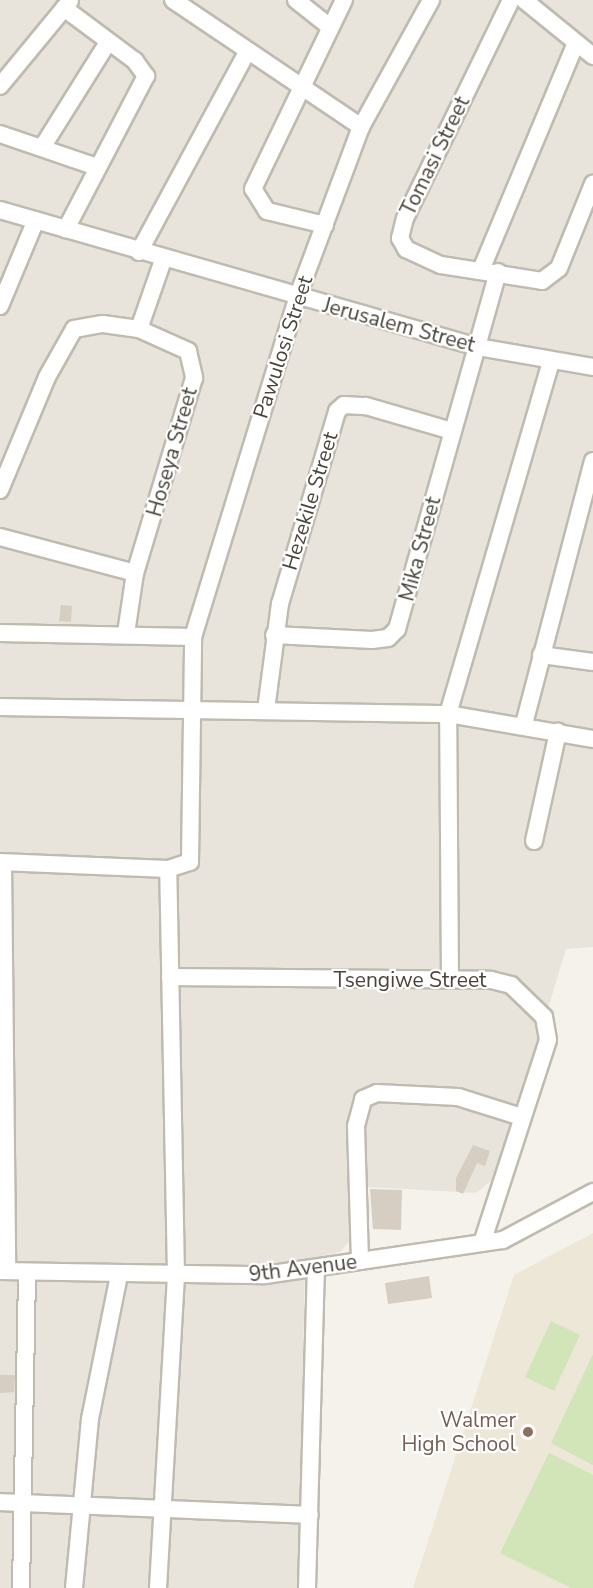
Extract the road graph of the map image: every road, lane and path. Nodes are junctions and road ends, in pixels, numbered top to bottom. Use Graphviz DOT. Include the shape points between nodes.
graph roads {
  1 [pos="173,0"];
  2 [pos="296,0"];
  3 [pos="344,0"];
  4 [pos="430,0"];
  5 [pos="511,0"];
  6 [pos="524,0"];
  7 [pos="68,4"];
  8 [pos="330,27"];
  9 [pos="576,43"];
  10 [pos="107,44"];
  11 [pos="247,52"];
  12 [pos="593,56"];
  13 [pos="0,87"];
  14 [pos="303,92"];
  15 [pos="361,127"];
  16 [pos="0,135"];
  17 [pos="43,146"];
  18 [pos="98,167"];
  19 [pos="593,184"];
  20 [pos="0,210"];
  21 [pos="36,220"];
  22 [pos="325,225"];
  23 [pos="66,229"];
  24 [pos="139,252"];
  25 [pos="163,260"];
  26 [pos="481,270"];
  27 [pos="498,272"];
  28 [pos="297,297"];
  29 [pos="0,306"];
  30 [pos="139,328"];
  31 [pos="478,346"];
  32 [pos="551,361"];
  33 [pos="593,367"];
  34 [pos="452,431"];
  35 [pos="593,461"];
  36 [pos="0,490"];
  37 [pos="0,537"];
  38 [pos="135,573"];
  39 [pos="0,633"];
  40 [pos="126,633"];
  41 [pos="273,635"];
  42 [pos="193,638"];
  43 [pos="542,655"];
  44 [pos="593,662"];
  45 [pos="0,707"];
  46 [pos="266,710"];
  47 [pos="191,711"];
  48 [pos="448,714"];
  49 [pos="524,724"];
  50 [pos="558,732"];
  51 [pos="593,739"];
  52 [pos="534,841"];
  53 [pos="1,862"];
  54 [pos="168,870"];
  55 [pos="170,977"];
  56 [pos="450,980"];
  57 [pos="522,1117"];
  58 [pos="593,1192"];
  59 [pos="482,1243"];
  60 [pos="360,1261"];
  61 [pos="316,1268"];
  62 [pos="4,1271"];
  63 [pos="27,1272"];
  64 [pos="119,1275"];
  65 [pos="176,1275"];
  66 [pos="0,1502"];
  67 [pos="25,1502"];
  68 [pos="79,1507"];
  69 [pos="165,1508"];
  70 [pos="310,1515"];
  71 [pos="21,1588"];
  72 [pos="74,1588"];
  73 [pos="158,1588"];
  74 [pos="307,1588"];
  1 -- 11 [label="street"];
  2 -- 8 [label="street"];
  3 -- 8 [label="street"];
  4 -- 15 [label="street, Pawulosi Street"];
  5 -- 26 [label="street, Tomasi Street" via="401,229 406,249 419,256"];
  6 -- 9 [label="street"];
  7 -- 10 [label="street"];
  7 -- 13 [label="street"];
  8 -- 14 [label="street"];
  9 -- 12 [label="street"];
  9 -- 26 [label="street"];
  10 -- 17 [label="street"];
  10 -- 18 [label="street" via="135,61 146,76"];
  11 -- 14 [label="street"];
  11 -- 24 [label="street"];
  14 -- 15 [label="street"];
  14 -- 22 [label="street" via="263,158 253,189 267,211"];
  15 -- 22 [label="street, Pawulosi Street"];
  16 -- 17 [label="street"];
  17 -- 18 [label="street"];
  18 -- 23 [label="street"];
  19 -- 27 [label="street, Tomasi Street" via="552,275 532,281"];
  20 -- 21 [label="street, Jerusalem Street"];
  21 -- 23 [label="street, Jerusalem Street"];
  21 -- 29 [label="street"];
  22 -- 28 [label="street, Pawulosi Street"];
  23 -- 24 [label="street, Jerusalem Street"];
  24 -- 25 [label="street, Jerusalem Street"];
  25 -- 28 [label="street, Jerusalem Street"];
  25 -- 30 [label="street"];
  26 -- 27 [label="street, Tomasi Street"];
  27 -- 31 [label="street, Mika Street"];
  28 -- 31 [label="street, Jerusalem Street"];
  28 -- 42 [label="street, Pawulosi Street"];
  30 -- 36 [label="street, Hoseya Street" via="103,324 74,329 47,377"];
  30 -- 38 [label="street, Hoseya Street" via="188,351 195,369"];
  31 -- 32 [label="street, Jerusalem Street"];
  31 -- 34 [label="street, Mika Street"];
  32 -- 33 [label="street, Jerusalem Street"];
  32 -- 48 [label="street"];
  34 -- 41 [label="street, Mika Street" via="406,605 393,634 372,640"];
  34 -- 41 [label="street, Hezekile Street" via="366,406 344,405 337,411"];
  35 -- 43 [label="street"];
  37 -- 38 [label="street"];
  38 -- 40 [label="street, Hoseya Street"];
  39 -- 40 [label="street"];
  40 -- 42 [label="street"];
  41 -- 46 [label="street, Hezekile Street"];
  42 -- 47 [label="street, Pawulosi Street"];
  43 -- 44 [label="street"];
  43 -- 49 [label="street"];
  45 -- 47 [label="street"];
  46 -- 47 [label="street"];
  46 -- 48 [label="street"];
  47 -- 54 [label="street, Pawulosi Street" via="192,857 183,867"];
  48 -- 49 [label="street"];
  48 -- 56 [label="street"];
  49 -- 50 [label="street"];
  50 -- 51 [label="street"];
  50 -- 52 [label="street"];
  53 -- 54 [label="street"];
  53 -- 62 [label="street"];
  54 -- 55 [label="street"];
  55 -- 56 [label="street, Tsengiwe Street"];
  55 -- 65 [label="street"];
  56 -- 57 [label="street, Tsengiwe Street" via="505,983 544,1017 548,1040"];
  57 -- 59 [label="street, Tsengiwe Street"];
  57 -- 60 [label="street" via="458,1097 377,1093 363,1099 356,1126"];
  58 -- 59 [label="street, 9th Avenue" via="536,1226"];
  59 -- 60 [label="street, 9th Avenue"];
  60 -- 61 [label="street, 9th Avenue"];
  61 -- 65 [label="street, 9th Avenue" via="265,1275"];
  61 -- 70 [label="street"];
  62 -- 63 [label="street, 9th Avenue"];
  63 -- 64 [label="street, 9th Avenue"];
  63 -- 67 [label="street"];
  64 -- 65 [label="street, 9th Avenue"];
  64 -- 68 [label="street" via="90,1419"];
  65 -- 69 [label="street"];
  66 -- 67 [label="street"];
  67 -- 68 [label="street"];
  67 -- 71 [label="street"];
  68 -- 69 [label="street"];
  68 -- 72 [label="street"];
  69 -- 70 [label="street"];
  69 -- 73 [label="street"];
  70 -- 74 [label="street"];
}
